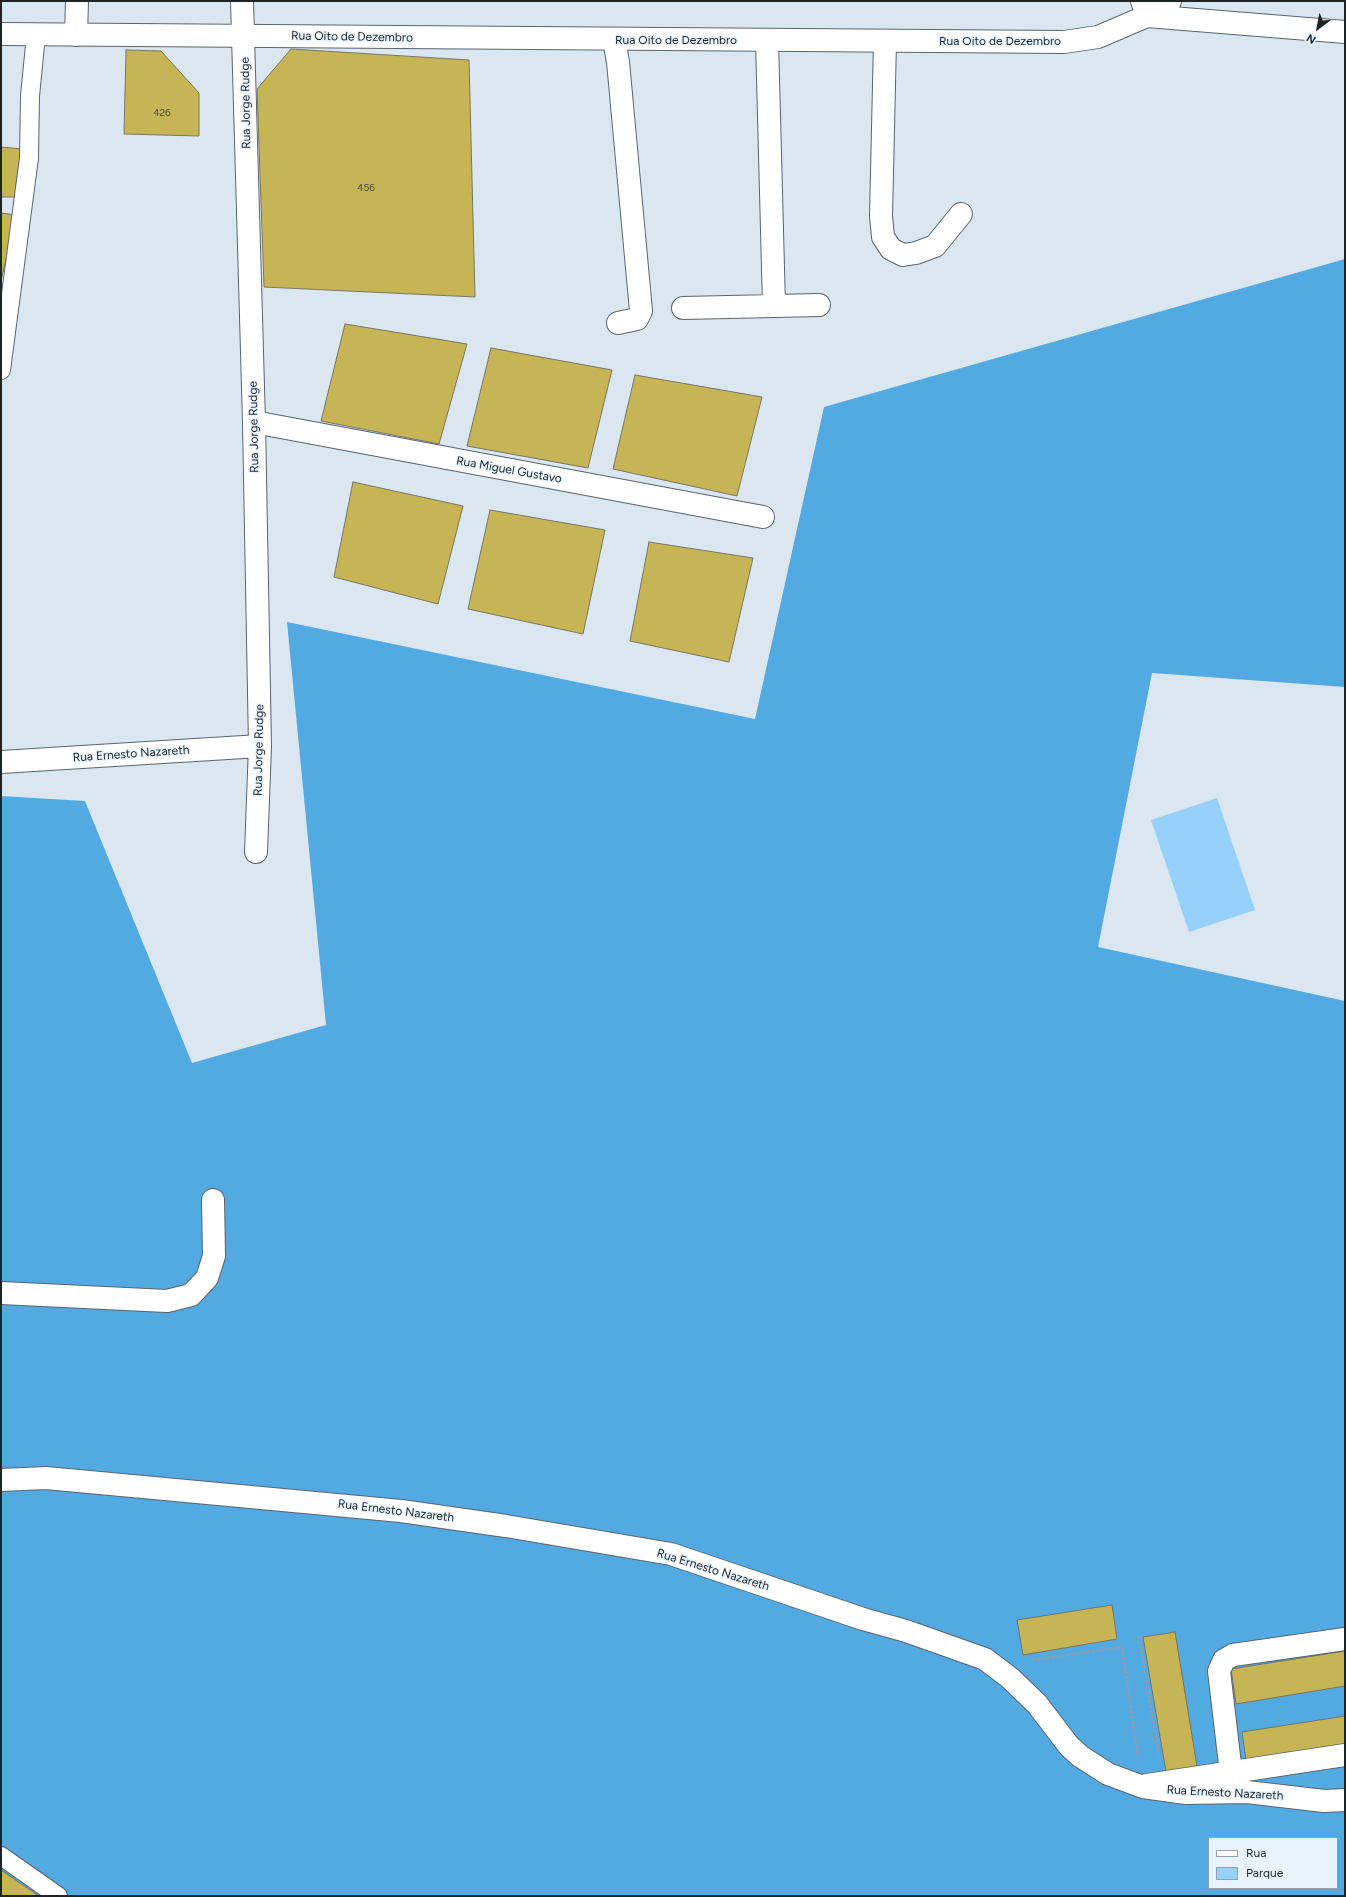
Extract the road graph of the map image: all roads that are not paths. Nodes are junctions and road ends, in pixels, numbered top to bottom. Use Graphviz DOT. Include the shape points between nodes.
graph roads {
  1 [pos="77,1"];
  2 [pos="242,1"];
  3 [pos="1170,1"];
  4 [pos="1144,9"];
  5 [pos="1345,32"];
  6 [pos="1,34"];
  7 [pos="36,35"];
  8 [pos="76,35"];
  9 [pos="245,36"];
  10 [pos="614,40"];
  11 [pos="767,40"];
  12 [pos="885,41"];
  13 [pos="960,214"];
  14 [pos="819,305"];
  15 [pos="774,306"];
  16 [pos="683,308"];
  17 [pos="618,323"];
  18 [pos="1,370"];
  19 [pos="254,422"];
  20 [pos="763,517"];
  21 [pos="260,746"];
  22 [pos="1,762"];
  23 [pos="256,852"];
  24 [pos="213,1200"];
  25 [pos="1,1292"];
  26 [pos="1,1480"];
  27 [pos="1345,1638"];
  28 [pos="1345,1755"];
  29 [pos="1231,1773"];
  30 [pos="1142,1786"];
  31 [pos="1345,1800"];
  32 [pos="1,1856"];
  33 [pos="58,1896"];
  1 -- 8 [label="street"];
  2 -- 9 [label="street, Rua Jorge Rudge"];
  3 -- 4 [label="street"];
  4 -- 5 [label="street, Rua Oito de Dezembro"];
  4 -- 12 [label="street, Rua Oito de Dezembro" via="1098,37 1064,42"];
  6 -- 7 [label="street, Rua Oito de Dezembro"];
  7 -- 8 [label="street, Rua Oito de Dezembro"];
  7 -- 18 [label="lane" via="30,96 29,158"];
  8 -- 9 [label="street, Rua Oito de Dezembro"];
  9 -- 10 [label="street, Rua Oito de Dezembro"];
  9 -- 19 [label="street, Rua Jorge Rudge"];
  10 -- 11 [label="street, Rua Oito de Dezembro"];
  10 -- 17 [label="street" via="641,311 636,319"];
  11 -- 12 [label="street, Rua Oito de Dezembro"];
  11 -- 15 [label="street"];
  12 -- 13 [label="street" via="881,216 883,237 891,249 903,254 916,253 935,246"];
  14 -- 15 [label="street"];
  15 -- 16 [label="street"];
  19 -- 20 [label="street, Rua Miguel Gustavo"];
  19 -- 21 [label="street, Rua Jorge Rudge"];
  21 -- 22 [label="street, Rua Ernesto Nazareth"];
  21 -- 23 [label="street, Rua Jorge Rudge"];
  24 -- 25 [label="street" via="214,1256 207,1278 192,1295 167,1301"];
  26 -- 31 [label="street, Rua Ernesto Nazareth" via="54,1479 401,1510 671,1554 985,1659 1037,1704 1069,1746 1080,1756 1108,1774 1143,1787 1186,1794 1247,1792 1324,1801"];
  27 -- 29 [label="street" via="1233,1655 1224,1660 1219,1671"];
  28 -- 29 [label="street"];
  29 -- 30 [label="street"];
  32 -- 33 [label="lane"];
}
